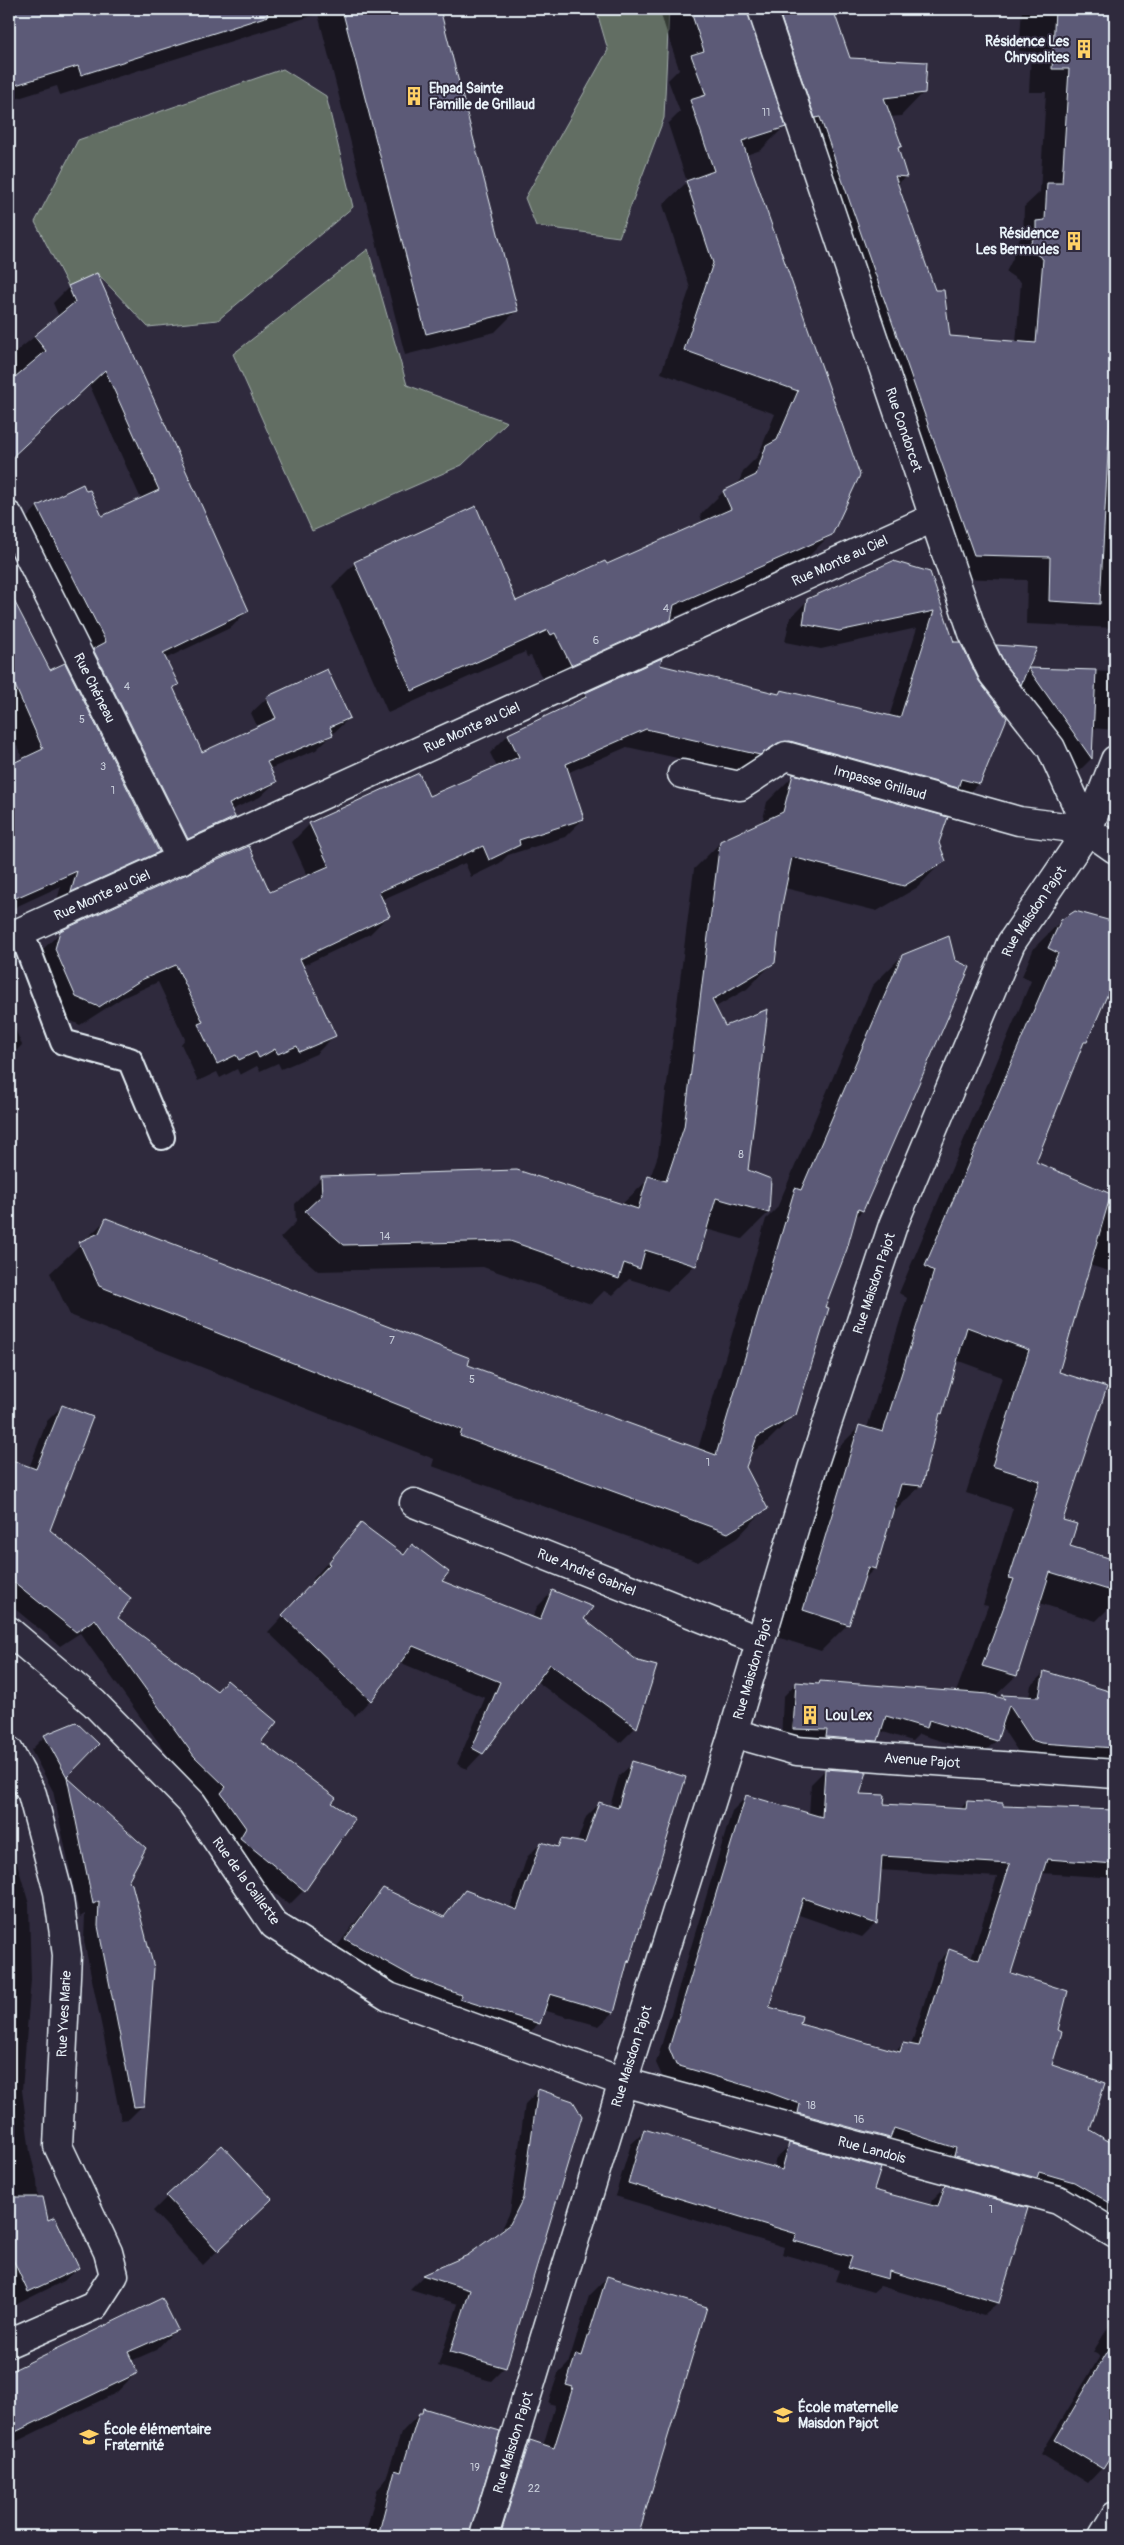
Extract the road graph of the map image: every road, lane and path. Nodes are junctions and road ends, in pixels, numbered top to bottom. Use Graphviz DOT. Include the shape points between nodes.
graph roads {
  1 [pos="762,9"];
  2 [pos="9,516"];
  3 [pos="933,518"];
  4 [pos="1115,760"];
  5 [pos="682,774"];
  6 [pos="1088,830"];
  7 [pos="1115,849"];
  8 [pos="181,860"];
  9 [pos="15,934"];
  10 [pos="162,1137"];
  11 [pos="414,1503"];
  12 [pos="9,1631"];
  13 [pos="760,1641"];
  14 [pos="734,1733"];
  15 [pos="9,1751"];
  16 [pos="1115,1774"];
  17 [pos="623,2082"];
  18 [pos="1115,2234"];
  19 [pos="9,2343"];
  20 [pos="1115,2516"];
  21 [pos="484,2536"];
  22 [pos="1103,2536"];
  1 -- 3 [label="street, Rue Condorcet"];
  2 -- 8 [label="street, Rue Chéneau"];
  3 -- 6 [label="street, Rue Condorcet" via="972,632 993,674 1051,748"];
  3 -- 8 [label="street, Rue Monte au Ciel"];
  4 -- 6 [label="street, Rue Maisdon Pajot"];
  5 -- 6 [label="street, Impasse Grillaud" via="740,786 786,756 1019,821"];
  6 -- 7 [label="street"];
  6 -- 13 [label="street, Rue Maisdon Pajot" via="1011,943 893,1225 812,1469"];
  8 -- 9 [label="street, Rue Monte au Ciel"];
  9 -- 10 [label="lane" via="63,1042 130,1060"];
  11 -- 13 [label="street, Rue André Gabriel"];
  12 -- 17 [label="street, Rue de la Caillette" via="94,1703 192,1804 274,1924 389,1997"];
  13 -- 14 [label="street, Rue Maisdon Pajot"];
  14 -- 16 [label="street, Avenue Pajot" via="797,1751"];
  14 -- 17 [label="street, Rue Maisdon Pajot"];
  15 -- 19 [label="street, Rue Yves Marie" via="32,1794 58,1892 67,1955 58,2146 108,2252 114,2275 94,2306"];
  17 -- 18 [label="street, Rue Landois" via="1058,2200"];
  17 -- 21 [label="street, Rue Maisdon Pajot"];
  20 -- 22 [label="street"];
}
